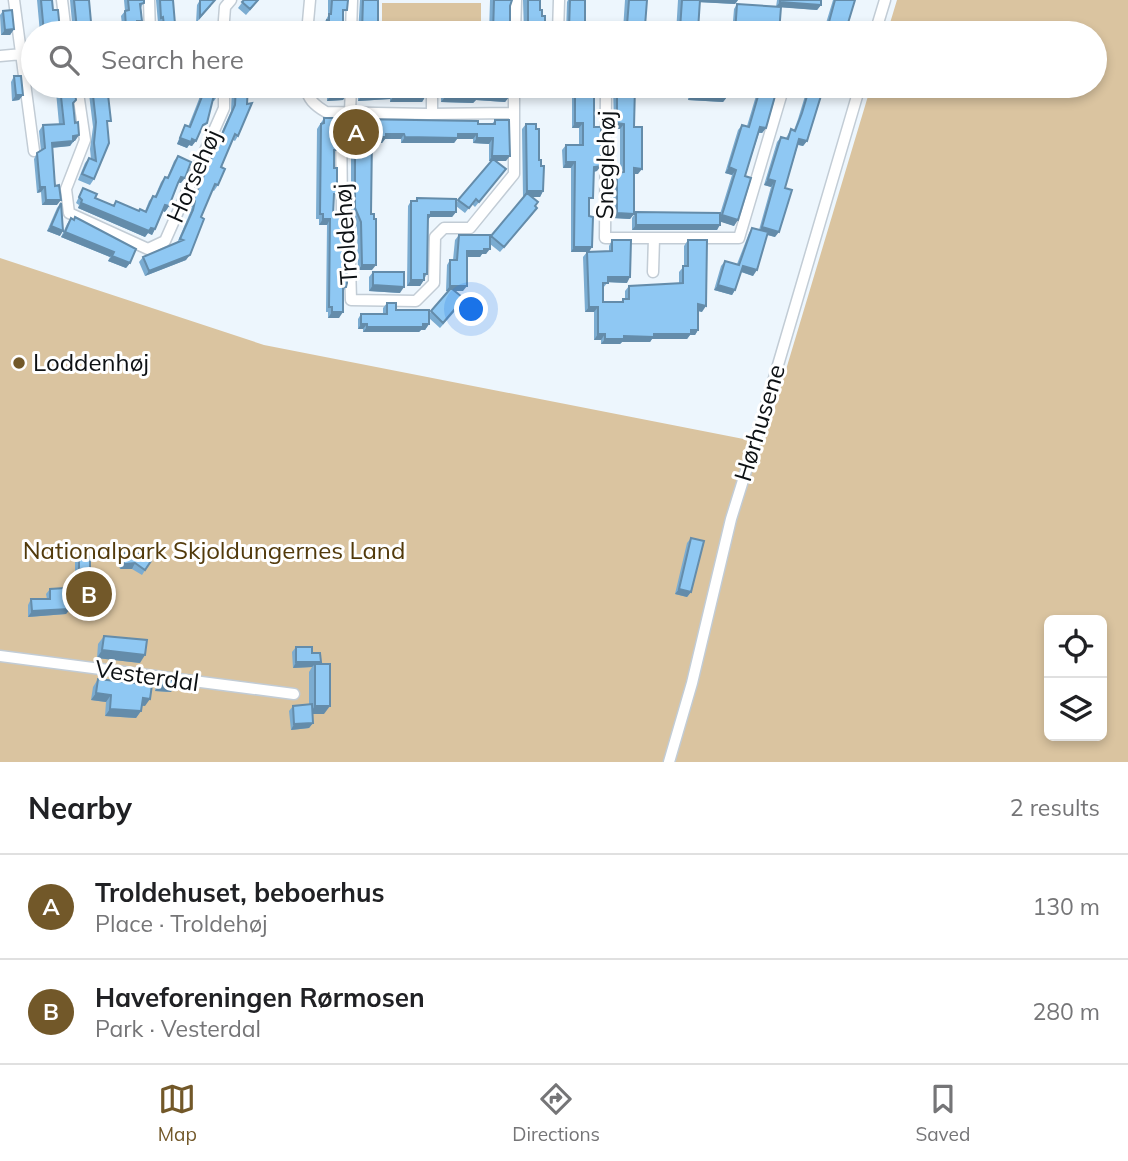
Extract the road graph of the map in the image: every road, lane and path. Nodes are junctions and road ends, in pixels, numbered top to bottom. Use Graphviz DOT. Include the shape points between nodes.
graph roads {
  1 [pos="14,0"];
  2 [pos="62,0"];
  3 [pos="149,0"];
  4 [pos="230,0"];
  5 [pos="310,0"];
  6 [pos="352,0"];
  7 [pos="516,0"];
  8 [pos="558,0"];
  9 [pos="885,0"];
  10 [pos="65,21"];
  11 [pos="150,21"];
  12 [pos="224,21"];
  13 [pos="308,21"];
  14 [pos="351,21"];
  15 [pos="515,21"];
  16 [pos="558,21"];
  17 [pos="879,21"];
  18 [pos="20,54"];
  19 [pos="0,56"];
  20 [pos="21,61"];
  21 [pos="26,98"];
  22 [pos="79,98"];
  23 [pos="224,98"];
  24 [pos="309,98"];
  25 [pos="348,98"];
  26 [pos="432,98"];
  27 [pos="514,98"];
  28 [pos="606,98"];
  29 [pos="780,98"];
  30 [pos="856,98"];
  31 [pos="345,113"];
  32 [pos="432,113"];
  33 [pos="513,113"];
  34 [pos="34,151"];
  35 [pos="654,238"];
  36 [pos="653,272"];
  37 [pos="0,656"];
  38 [pos="294,694"];
  39 [pos="669,762"];
  1 -- 18 [label="street"];
  2 -- 10 [label="street"];
  3 -- 11 [label="street"];
  4 -- 12 [label="street"];
  5 -- 13 [label="street"];
  6 -- 14 [label="street"];
  7 -- 15 [label="street"];
  8 -- 16 [label="street"];
  9 -- 17 [label="street"];
  18 -- 19 [label="street"];
  18 -- 20 [label="street"];
  21 -- 34 [label="street"];
  22 -- 23 [label="street, Horsehøj" via="85,140 66,189 69,213 148,249 164,241 224,108"];
  24 -- 31 [label="street" via="326,112"];
  25 -- 31 [label="street, Troldehøj"];
  26 -- 32 [label="street"];
  27 -- 33 [label="street, Troldehøj"];
  28 -- 35 [label="street, Sneglehøj" via="605,238"];
  29 -- 35 [label="street, Sneglehøj" via="738,238"];
  30 -- 39 [label="street, Hørhusene" via="731,519"];
  31 -- 32 [label="street"];
  31 -- 33 [label="street, Troldehøj" via="342,213 349,228 351,300 416,301 434,283 435,237 444,228 470,228 514,174"];
  32 -- 33 [label="street"];
  35 -- 36 [label="street"];
  37 -- 38 [label="street, Vesterdal"];
}
